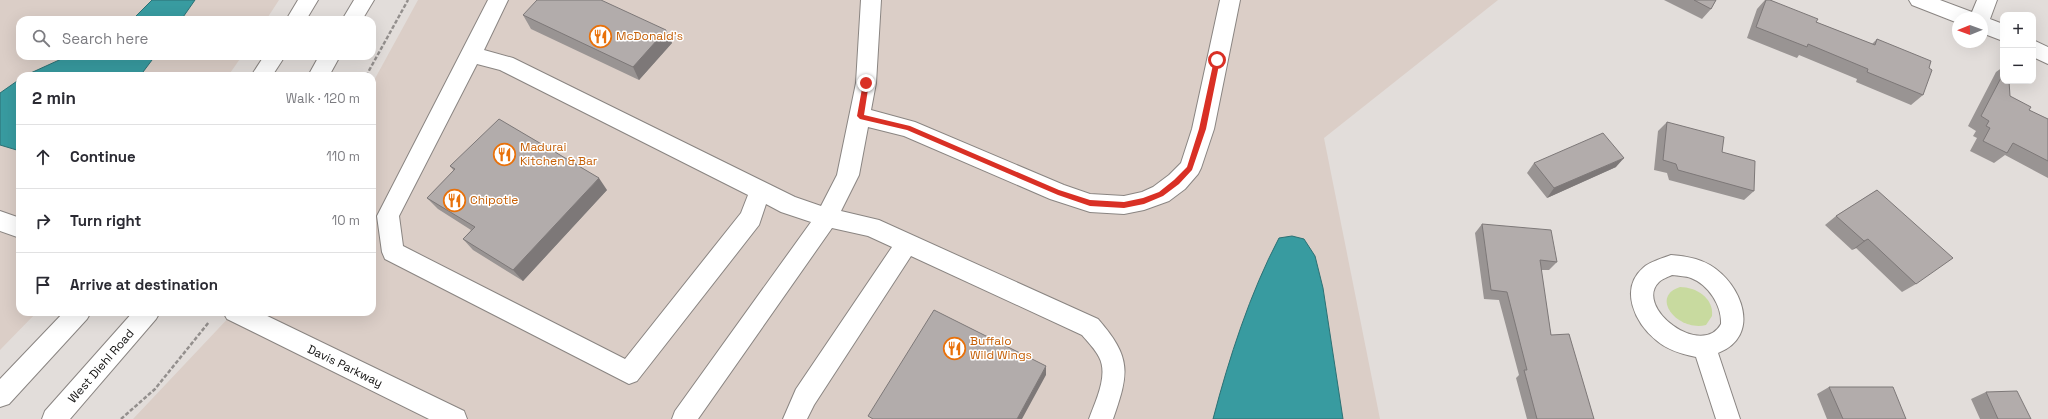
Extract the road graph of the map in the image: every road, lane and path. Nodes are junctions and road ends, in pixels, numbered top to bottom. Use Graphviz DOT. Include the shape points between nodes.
graph roads {
  1 [pos="308,0"];
  2 [pos="364,0"];
  3 [pos="408,0"];
  4 [pos="498,0"];
  5 [pos="871,0"];
  6 [pos="1230,0"];
  7 [pos="1919,0"];
  8 [pos="1987,0"];
  9 [pos="1952,12"];
  10 [pos="1982,12"];
  11 [pos="298,16"];
  12 [pos="354,16"];
  13 [pos="1988,27"];
  14 [pos="2000,32"];
  15 [pos="2036,50"];
  16 [pos="472,54"];
  17 [pos="2048,56"];
  18 [pos="376,58"];
  19 [pos="272,60"];
  20 [pos="328,60"];
  21 [pos="375,60"];
  22 [pos="264,72"];
  23 [pos="320,72"];
  24 [pos="368,72"];
  25 [pos="860,116"];
  26 [pos="760,190"];
  27 [pos="827,217"];
  28 [pos="0,221"];
  29 [pos="16,227"];
  30 [pos="907,243"];
  31 [pos="75,316"];
  32 [pos="144,316"];
  33 [pos="243,316"];
  34 [pos="212,318"];
  35 [pos="1704,346"];
  36 [pos="0,396"];
  37 [pos="54,419"];
  38 [pos="121,419"];
  39 [pos="455,419"];
  40 [pos="684,419"];
  41 [pos="795,419"];
  42 [pos="1101,419"];
  43 [pos="1728,419"];
  1 -- 11 [label="street"];
  2 -- 12 [label="street"];
  3 -- 18 [label="path"];
  4 -- 16 [label="street"];
  5 -- 25 [label="street" via="866,83"];
  6 -- 25 [label="street" via="1203,129 1190,168 1161,194 1144,201 1124,205 1090,203 1058,192 908,128"];
  7 -- 9 [label="street"];
  8 -- 10 [label="street"];
  13 -- 14 [label="street"];
  15 -- 17 [label="street"];
  16 -- 26 [label="street" via="506,64"];
  16 -- 26 [label="street" via="388,216 393,252 628,372 751,218"];
  19 -- 22 [label="street"];
  20 -- 23 [label="street"];
  21 -- 24 [label="path"];
  25 -- 27 [label="street" via="848,175"];
  26 -- 27 [label="street" via="789,204"];
  27 -- 30 [label="street" via="871,227"];
  27 -- 40 [label="street"];
  28 -- 29 [label="street"];
  30 -- 41 [label="street" via="805,397"];
  30 -- 42 [label="street" via="1090,327 1106,343 1114,360 1114,382"];
  31 -- 36 [label="street"];
  32 -- 37 [label="street, West Diehl Road"];
  33 -- 39 [label="street, Davis Parkway"];
  34 -- 38 [label="path" via="155,389"];
  35 -- 43 [label="street"];
}
